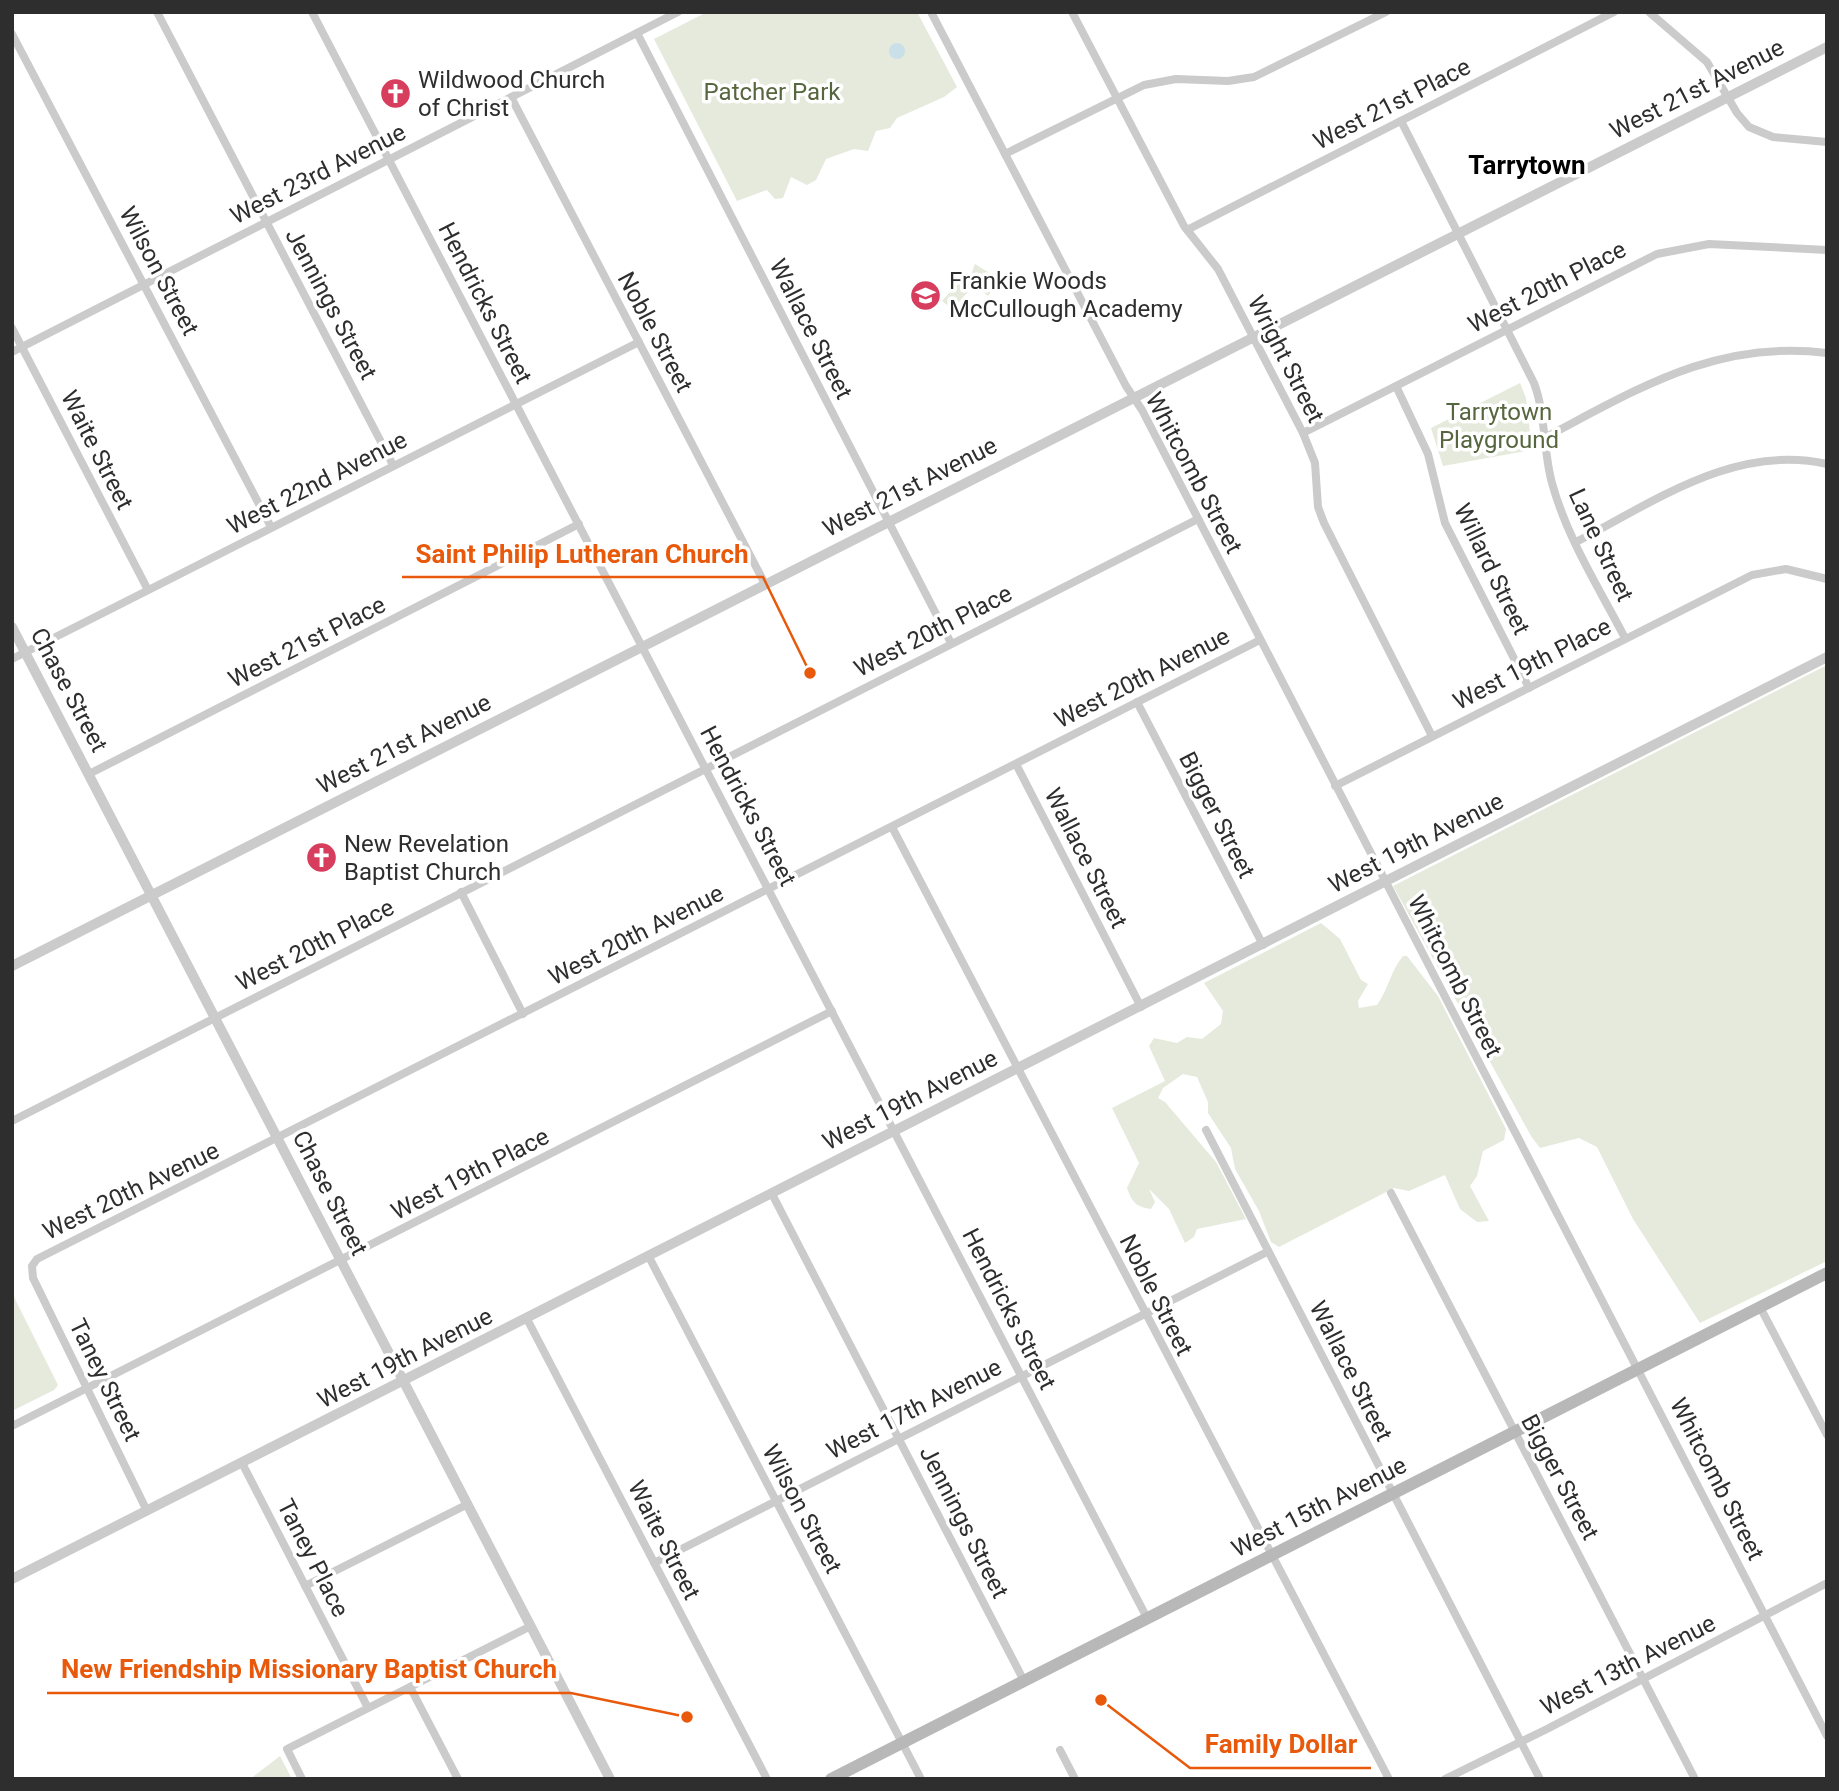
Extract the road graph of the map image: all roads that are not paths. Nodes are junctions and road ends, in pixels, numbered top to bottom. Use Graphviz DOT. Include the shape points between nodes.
graph roads {
  1 [pos="156,12"];
  2 [pos="312,12"];
  3 [pos="678,12"];
  4 [pos="931,12"];
  5 [pos="1072,12"];
  6 [pos="1386,12"];
  7 [pos="1614,12"];
  8 [pos="1648,12"];
  9 [pos="637,33"];
  10 [pos="12,34"];
  11 [pos="1827,47"];
  12 [pos="511,97"];
  13 [pos="1116,97"];
  14 [pos="1728,97"];
  15 [pos="1401,121"];
  16 [pos="1827,142"];
  17 [pos="1005,154"];
  18 [pos="389,159"];
  19 [pos="266,222"];
  20 [pos="1187,230"];
  21 [pos="1458,234"];
  22 [pos="1827,250"];
  23 [pos="144,284"];
  24 [pos="12,328"];
  25 [pos="1507,329"];
  26 [pos="1254,338"];
  27 [pos="639,342"];
  28 [pos="22,346"];
  29 [pos="12,352"];
  30 [pos="1827,353"];
  31 [pos="1396,386"];
  32 [pos="1134,398"];
  33 [pos="516,403"];
  34 [pos="1303,433"];
  35 [pos="1544,438"];
  36 [pos="1827,464"];
  37 [pos="393,465"];
  38 [pos="1198,519"];
  39 [pos="889,522"];
  40 [pos="579,524"];
  41 [pos="271,527"];
  42 [pos="1576,542"];
  43 [pos="1827,579"];
  44 [pos="765,584"];
  45 [pos="148,590"];
  46 [pos="12,627"];
  47 [pos="1625,638"];
  48 [pos="1259,640"];
  49 [pos="951,643"];
  50 [pos="643,646"];
  51 [pos="26,653"];
  52 [pos="1827,657"];
  53 [pos="12,659"];
  54 [pos="1529,688"];
  55 [pos="1137,702"];
  56 [pos="1432,736"];
  57 [pos="1016,764"];
  58 [pos="706,768"];
  59 [pos="89,774"];
  60 [pos="1335,786"];
  61 [pos="892,827"];
  62 [pos="1385,883"];
  63 [pos="770,889"];
  64 [pos="461,892"];
  65 [pos="153,896"];
  66 [pos="1263,945"];
  67 [pos="12,966"];
  68 [pos="1141,1007"];
  69 [pos="832,1011"];
  70 [pos="523,1014"];
  71 [pos="216,1018"];
  72 [pos="1017,1070"];
  73 [pos="12,1121"];
  74 [pos="1206,1130"];
  75 [pos="895,1132"];
  76 [pos="279,1139"];
  77 [pos="1391,1193"];
  78 [pos="772,1194"];
  79 [pos="1267,1252"];
  80 [pos="649,1257"];
  81 [pos="342,1261"];
  82 [pos="32,1266"];
  83 [pos="1827,1273"];
  84 [pos="1760,1307"];
  85 [pos="1144,1314"];
  86 [pos="527,1319"];
  87 [pos="1638,1369"];
  88 [pos="1023,1377"];
  89 [pos="404,1382"];
  90 [pos="88,1388"];
  91 [pos="12,1426"];
  92 [pos="1515,1432"];
  93 [pos="898,1436"];
  94 [pos="1827,1436"];
  95 [pos="242,1463"];
  96 [pos="1392,1494"];
  97 [pos="776,1501"];
  98 [pos="468,1504"];
  99 [pos="147,1511"];
  100 [pos="1272,1555"];
  101 [pos="654,1563"];
  102 [pos="12,1579"];
  103 [pos="1827,1583"];
  104 [pos="305,1586"];
  105 [pos="1765,1616"];
  106 [pos="1147,1618"];
  107 [pos="531,1626"];
  108 [pos="1643,1679"];
  109 [pos="1024,1681"];
  110 [pos="410,1687"];
  111 [pos="368,1707"];
  112 [pos="1827,1736"];
  113 [pos="902,1742"];
  114 [pos="1521,1742"];
  115 [pos="1060,1750"];
  116 [pos="302,1779"];
  117 [pos="458,1779"];
  118 [pos="610,1779"];
  119 [pos="766,1779"];
  120 [pos="831,1779"];
  121 [pos="921,1779"];
  122 [pos="1075,1779"];
  123 [pos="1389,1779"];
  124 [pos="1445,1779"];
  125 [pos="1540,1779"];
  126 [pos="1695,1779"];
  1 -- 19 [label="street, Jennings Street"];
  2 -- 18 [label="street, Hendricks Street"];
  3 -- 9 [label="street, West 23rd Avenue"];
  4 -- 17 [label="street, Whitcomb Street"];
  5 -- 13 [label="street, Wright Street"];
  6 -- 13 [label="street" via="1254,77 1165,80"];
  7 -- 15 [label="street, West 21st Place"];
  8 -- 14 [label="street" via="1701,55"];
  9 -- 12 [label="street, West 23rd Avenue"];
  9 -- 39 [label="street, Wallace Street"];
  10 -- 23 [label="street, Wilson Street"];
  11 -- 14 [label="street, West 21st Avenue"];
  12 -- 18 [label="street, West 23rd Avenue"];
  12 -- 27 [label="street, Noble Street"];
  13 -- 17 [label="street"];
  13 -- 20 [label="street, Wright Street"];
  14 -- 16 [label="street" via="1741,118 1760,133"];
  14 -- 21 [label="street, West 21st Avenue"];
  15 -- 20 [label="street, West 21st Place"];
  15 -- 21 [label="street, Lane Street"];
  17 -- 32 [label="street, Whitcomb Street"];
  18 -- 19 [label="street, West 23rd Avenue"];
  18 -- 33 [label="street, Hendricks Street"];
  19 -- 23 [label="street, West 23rd Avenue"];
  19 -- 37 [label="street, Jennings Street"];
  20 -- 26 [label="street, Wright Street" via="1215,264"];
  21 -- 25 [label="street, Lane Street"];
  21 -- 26 [label="street, West 21st Avenue"];
  22 -- 25 [label="street, West 20th Place" via="1723,243 1670,250"];
  23 -- 28 [label="street, West 23rd Avenue"];
  23 -- 41 [label="street, Wilson Street"];
  24 -- 28 [label="street, Waite Street"];
  25 -- 31 [label="street, West 20th Place"];
  25 -- 35 [label="street, Lane Street" via="1537,391"];
  26 -- 32 [label="street, West 21st Avenue"];
  26 -- 34 [label="street, Wright Street"];
  27 -- 33 [label="street, West 22nd Avenue"];
  27 -- 44 [label="street, Noble Street"];
  28 -- 29 [label="street, West 23rd Avenue"];
  28 -- 45 [label="street, Waite Street"];
  30 -- 35 [label="street" via="1752,352 1690,366"];
  31 -- 34 [label="street, West 20th Place"];
  31 -- 54 [label="street, Willard Street" via="1428,454 1442,516"];
  32 -- 38 [label="street, Whitcomb Street"];
  32 -- 39 [label="street, West 21st Avenue"];
  33 -- 37 [label="street, West 22nd Avenue"];
  33 -- 40 [label="street, Hendricks Street"];
  34 -- 56 [label="street, Wright Street" via="1315,463 1317,500 1324,523"];
  35 -- 42 [label="street, Lane Street" via="1552,483"];
  36 -- 42 [label="street" via="1774,459 1730,467"];
  37 -- 41 [label="street, West 22nd Avenue"];
  38 -- 48 [label="street, Whitcomb Street"];
  38 -- 49 [label="street, West 20th Place"];
  39 -- 44 [label="street, West 21st Avenue"];
  39 -- 49 [label="street, Wallace Street"];
  40 -- 50 [label="street, Hendricks Street"];
  40 -- 59 [label="street, West 21st Place"];
  41 -- 45 [label="street, West 22nd Avenue"];
  42 -- 47 [label="street, Lane Street"];
  43 -- 47 [label="street, West 19th Place" via="1798,570 1762,571"];
  44 -- 50 [label="street, West 21st Avenue"];
  45 -- 51 [label="street, West 22nd Avenue"];
  46 -- 51 [label="street, Chase Street"];
  47 -- 54 [label="street, West 19th Place"];
  48 -- 55 [label="street, West 20th Avenue"];
  48 -- 60 [label="street, Whitcomb Street"];
  49 -- 58 [label="street, West 20th Place"];
  50 -- 58 [label="street, Hendricks Street"];
  50 -- 65 [label="street, West 21st Avenue"];
  51 -- 53 [label="street, West 22nd Avenue"];
  51 -- 59 [label="street, Chase Street"];
  52 -- 62 [label="street, West 19th Avenue"];
  54 -- 56 [label="street, West 19th Place"];
  55 -- 57 [label="street, West 20th Avenue"];
  55 -- 66 [label="street, Bigger Street"];
  56 -- 60 [label="street, West 19th Place"];
  57 -- 61 [label="street, West 20th Avenue"];
  57 -- 68 [label="street, Wallace Street"];
  58 -- 63 [label="street, Hendricks Street"];
  58 -- 64 [label="street, West 20th Place"];
  59 -- 65 [label="street, Chase Street"];
  60 -- 62 [label="street, Whitcomb Street"];
  61 -- 63 [label="street, West 20th Avenue"];
  61 -- 72 [label="street, Noble Street"];
  62 -- 66 [label="street, West 19th Avenue"];
  62 -- 87 [label="street, Whitcomb Street"];
  63 -- 69 [label="street, Hendricks Street"];
  63 -- 70 [label="street, West 20th Avenue"];
  64 -- 70 [label="street"];
  64 -- 71 [label="street, West 20th Place"];
  65 -- 67 [label="street, West 21st Avenue"];
  65 -- 71 [label="street, Chase Street"];
  66 -- 68 [label="street, West 19th Avenue"];
  68 -- 72 [label="street, West 19th Avenue"];
  69 -- 75 [label="street, Hendricks Street"];
  69 -- 81 [label="street, West 19th Place"];
  70 -- 76 [label="street, West 20th Avenue"];
  71 -- 73 [label="street, West 20th Place"];
  71 -- 76 [label="street, Chase Street"];
  72 -- 75 [label="street, West 19th Avenue"];
  72 -- 85 [label="street, Noble Street"];
  74 -- 79 [label="street, Wallace Street"];
  75 -- 78 [label="street, West 19th Avenue"];
  75 -- 88 [label="street, Hendricks Street"];
  76 -- 81 [label="street, Chase Street"];
  76 -- 82 [label="street, West 20th Avenue" via="37,1259"];
  77 -- 92 [label="street, Bigger Street"];
  78 -- 80 [label="street, West 19th Avenue"];
  78 -- 93 [label="street, Jennings Street"];
  79 -- 85 [label="street, West 17th Avenue"];
  79 -- 96 [label="street, Wallace Street"];
  80 -- 86 [label="street, West 19th Avenue"];
  80 -- 97 [label="street, Wilson Street"];
  81 -- 89 [label="street, Chase Street"];
  81 -- 90 [label="street, West 19th Place"];
  82 -- 90 [label="street, Taney Street" via="33,1278"];
  83 -- 84 [label="main road, West 15th Avenue"];
  84 -- 87 [label="main road, West 15th Avenue"];
  84 -- 94 [label="street"];
  85 -- 88 [label="street, West 17th Avenue"];
  85 -- 100 [label="street, Noble Street"];
  86 -- 89 [label="street, West 19th Avenue"];
  86 -- 101 [label="street, Waite Street"];
  87 -- 92 [label="main road, West 15th Avenue"];
  87 -- 105 [label="street, Whitcomb Street"];
  88 -- 93 [label="street, West 17th Avenue"];
  88 -- 106 [label="street, Hendricks Street"];
  89 -- 95 [label="street, West 19th Avenue"];
  89 -- 98 [label="street, Chase Street"];
  90 -- 91 [label="street, West 19th Place"];
  90 -- 99 [label="street, Taney Street"];
  92 -- 96 [label="main road, West 15th Avenue"];
  92 -- 108 [label="street, Bigger Street"];
  93 -- 97 [label="street, West 17th Avenue"];
  93 -- 109 [label="street, Jennings Street"];
  95 -- 99 [label="street, West 19th Avenue"];
  95 -- 104 [label="street, Taney Place"];
  96 -- 100 [label="main road, West 15th Avenue"];
  96 -- 114 [label="street, Wallace Street"];
  97 -- 101 [label="street, West 17th Avenue"];
  97 -- 113 [label="street, Wilson Street"];
  98 -- 104 [label="street"];
  98 -- 107 [label="street, Chase Street"];
  99 -- 102 [label="street, West 19th Avenue"];
  100 -- 106 [label="main road, West 15th Avenue"];
  100 -- 123 [label="street, Noble Street"];
  101 -- 119 [label="street, Waite Street"];
  103 -- 105 [label="street, West 13th Avenue"];
  104 -- 111 [label="street, Taney Place"];
  105 -- 108 [label="street, West 13th Avenue"];
  105 -- 112 [label="street, Whitcomb Street"];
  106 -- 109 [label="main road, West 15th Avenue"];
  107 -- 110 [label="street"];
  107 -- 118 [label="street, Chase Street"];
  108 -- 114 [label="street, West 13th Avenue"];
  108 -- 126 [label="street, Bigger Street"];
  109 -- 113 [label="main road, West 15th Avenue"];
  110 -- 111 [label="street"];
  110 -- 117 [label="street"];
  111 -- 116 [label="street" via="287,1749"];
  113 -- 120 [label="main road, West 15th Avenue"];
  113 -- 121 [label="street, Wilson Street"];
  114 -- 124 [label="street, West 13th Avenue"];
  114 -- 125 [label="street, Wallace Street"];
  115 -- 122 [label="street"];
}
